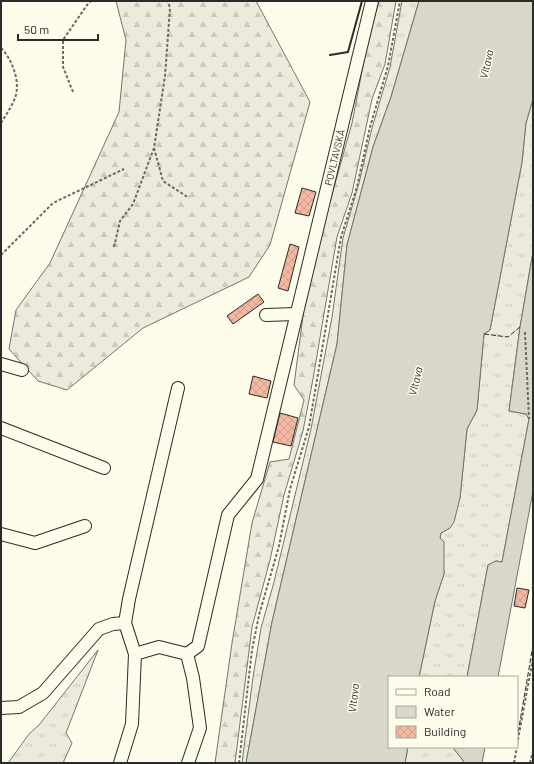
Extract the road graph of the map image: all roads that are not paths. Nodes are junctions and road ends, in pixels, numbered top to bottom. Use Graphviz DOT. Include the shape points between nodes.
graph roads {
  1 [pos="372,1"];
  2 [pos="296,314"];
  3 [pos="266,315"];
  4 [pos="1,364"];
  5 [pos="22,370"];
  6 [pos="178,388"];
  7 [pos="1,428"];
  8 [pos="104,468"];
  9 [pos="86,526"];
  10 [pos="1,534"];
  11 [pos="125,623"];
  12 [pos="135,654"];
  13 [pos="187,654"];
  14 [pos="1,708"];
  15 [pos="120,763"];
  16 [pos="188,763"];
  1 -- 2 [label="lane, POVLTAVSKÁ"];
  2 -- 3 [label="lane"];
  2 -- 13 [label="lane, POVLTAVSKÁ" via="257,479 228,515 198,646"];
  4 -- 5 [label="lane"];
  6 -- 11 [label="lane"];
  7 -- 8 [label="lane"];
  9 -- 10 [label="lane" via="35,544"];
  11 -- 12 [label="lane"];
  11 -- 14 [label="lane" via="99,629 43,693 19,707"];
  12 -- 13 [label="lane" via="159,647"];
  12 -- 15 [label="lane" via="132,724"];
  13 -- 16 [label="lane" via="200,728"];
}
